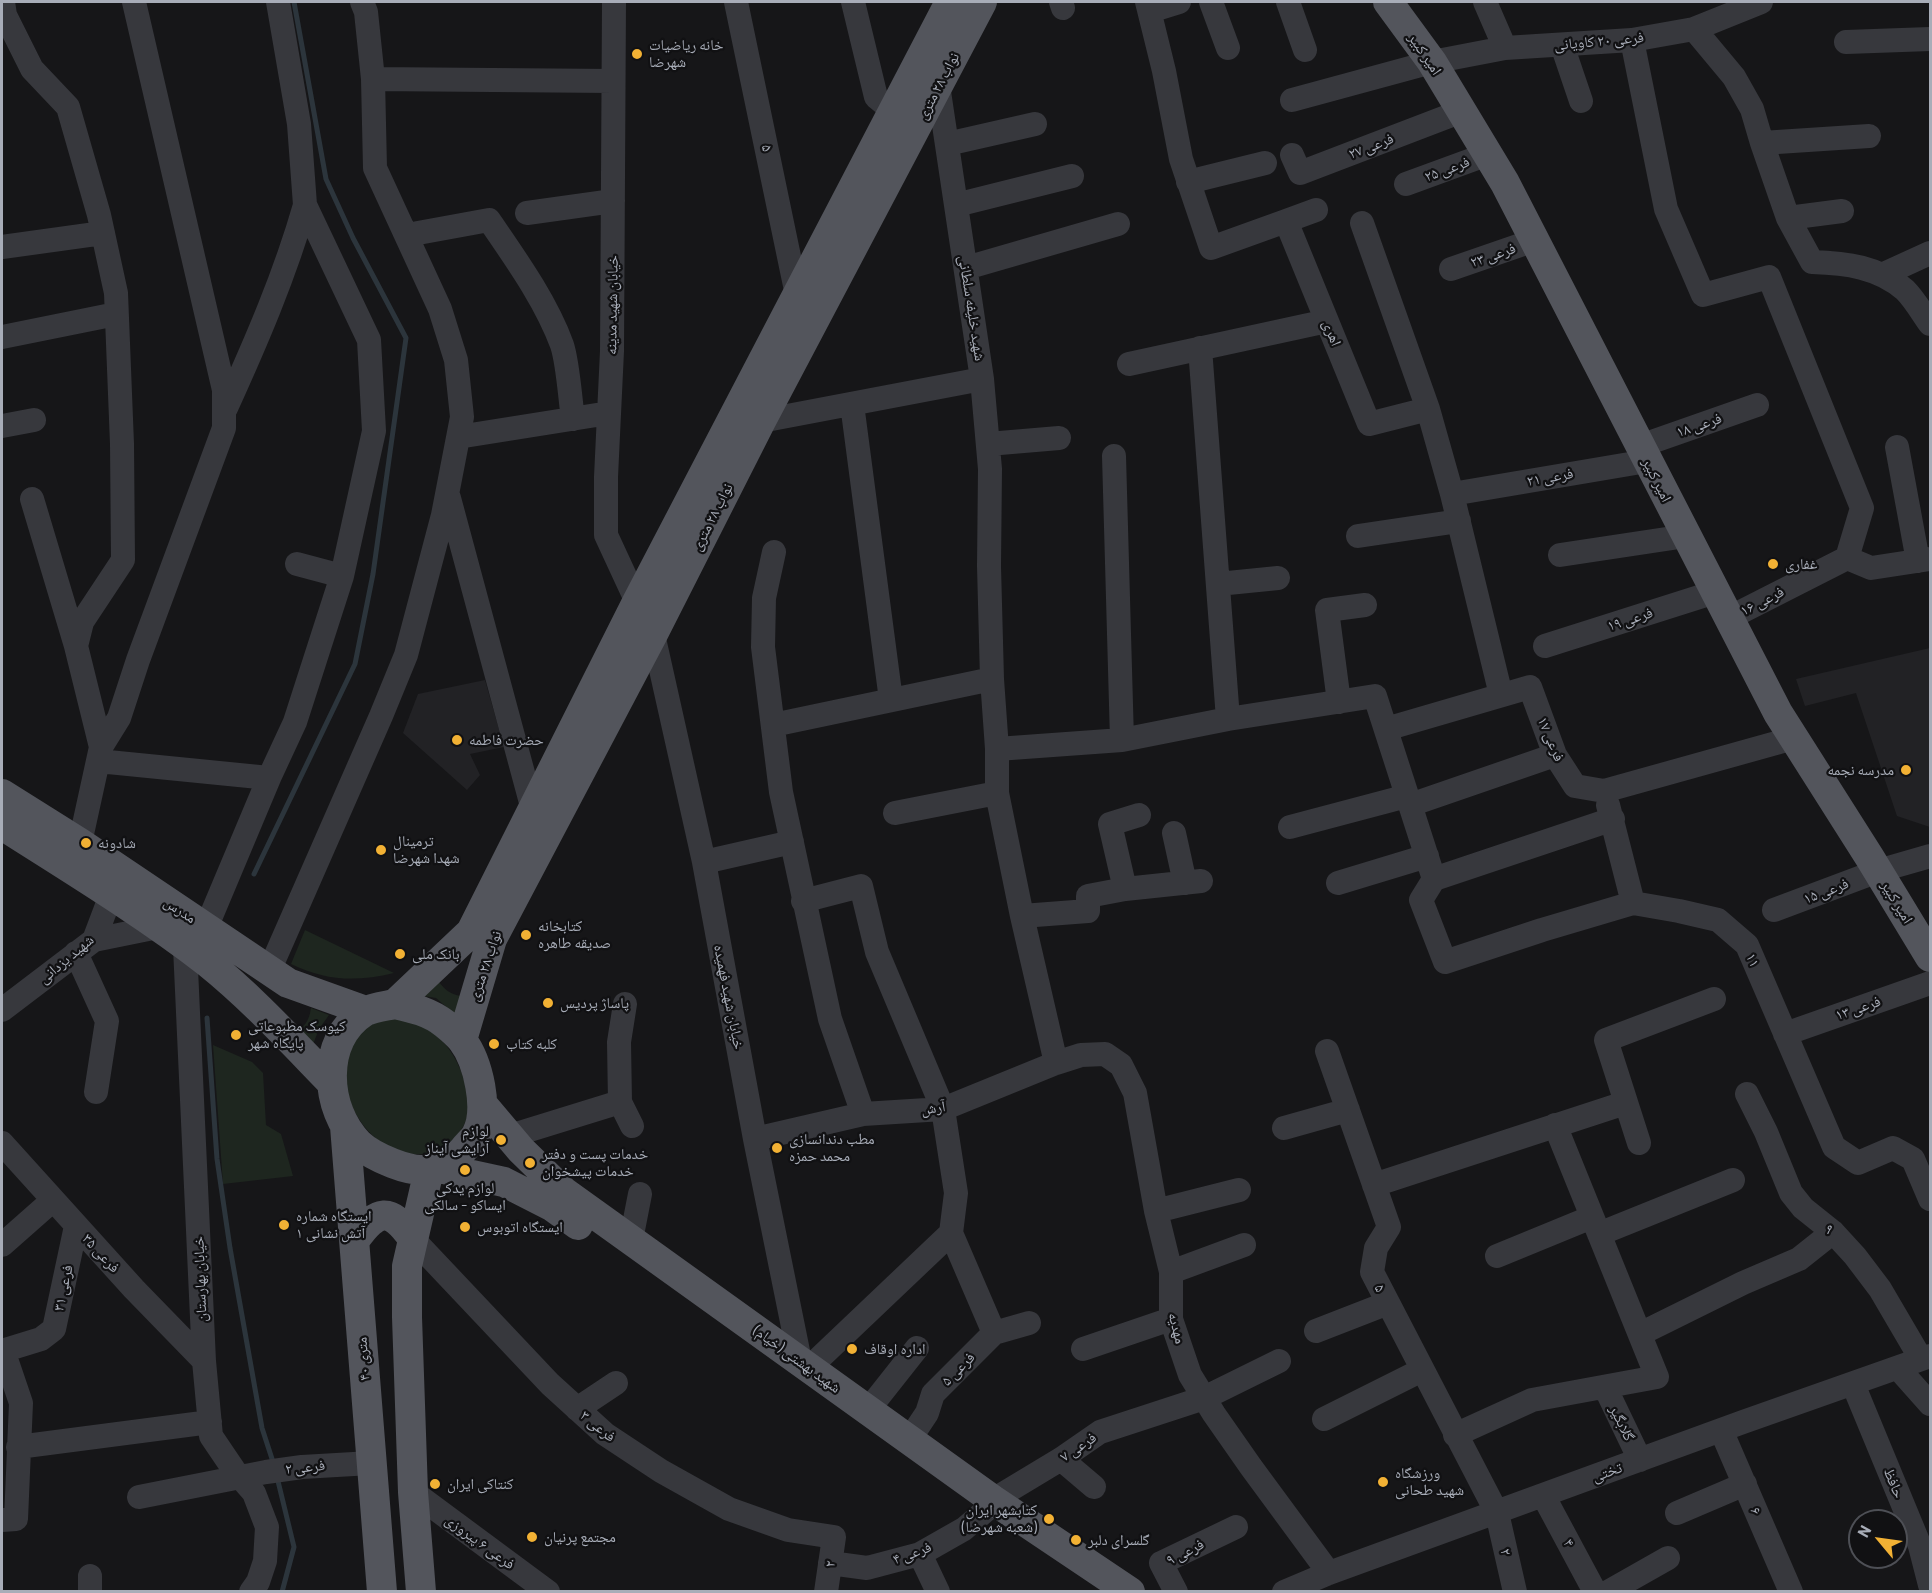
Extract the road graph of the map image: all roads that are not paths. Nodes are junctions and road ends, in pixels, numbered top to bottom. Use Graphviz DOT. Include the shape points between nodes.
graph roads {
  1 [pos="3,2"];
  2 [pos="134,2"];
  3 [pos="278,2"];
  4 [pos="362,2"];
  5 [pos="614,2"];
  6 [pos="736,2"];
  7 [pos="854,2"];
  8 [pos="950,2"];
  9 [pos="982,2"];
  10 [pos="1179,2"];
  11 [pos="1211,2"];
  12 [pos="1288,2"];
  13 [pos="1388,2"];
  14 [pos="1485,2"];
  15 [pos="1761,2"];
  16 [pos="1148,6"];
  17 [pos="1727,7"];
  18 [pos="1694,29"];
  19 [pos="8,36"];
  20 [pos="1930,39"];
  21 [pos="1632,40"];
  22 [pos="1846,42"];
  23 [pos="1562,45"];
  24 [pos="1227,48"];
  25 [pos="1505,48"];
  26 [pos="1305,50"];
  27 [pos="1432,62"];
  28 [pos="373,79"];
  29 [pos="613,81"];
  30 [pos="938,85"];
  31 [pos="1292,100"];
  32 [pos="1581,101"];
  33 [pos="893,111"];
  34 [pos="1462,111"];
  35 [pos="1035,124"];
  36 [pos="1869,136"];
  37 [pos="1762,143"];
  38 [pos="947,144"];
  39 [pos="1488,154"];
  40 [pos="1292,155"];
  41 [pos="1265,163"];
  42 [pos="1071,176"];
  43 [pos="1188,182"];
  44 [pos="1406,184"];
  45 [pos="613,201"];
  46 [pos="306,205"];
  47 [pos="956,205"];
  48 [pos="1316,210"];
  49 [pos="1842,211"];
  50 [pos="527,213"];
  51 [pos="1788,218"];
  52 [pos="1286,221"];
  53 [pos="1362,223"];
  54 [pos="1118,224"];
  55 [pos="103,233"];
  56 [pos="407,235"];
  57 [pos="1535,240"];
  58 [pos="2,247"];
  59 [pos="1930,253"];
  60 [pos="966,268"];
  61 [pos="1451,269"];
  62 [pos="1884,274"];
  63 [pos="797,295"];
  64 [pos="116,314"];
  65 [pos="1929,318"];
  66 [pos="1327,321"];
  67 [pos="2,337"];
  68 [pos="1200,348"];
  69 [pos="1130,364"];
  70 [pos="982,379"];
  71 [pos="852,404"];
  72 [pos="1757,405"];
  73 [pos="1428,409"];
  74 [pos="224,413"];
  75 [pos="609,413"];
  76 [pos="573,419"];
  77 [pos="33,420"];
  78 [pos="760,421"];
  79 [pos="2,426"];
  80 [pos="458,437"];
  81 [pos="1059,438"];
  82 [pos="988,444"];
  83 [pos="1897,447"];
  84 [pos="1644,453"];
  85 [pos="1114,456"];
  86 [pos="447,492"];
  87 [pos="1452,494"];
  88 [pos="32,499"];
  89 [pos="1459,521"];
  90 [pos="1358,536"];
  91 [pos="1686,536"];
  92 [pos="774,552"];
  93 [pos="1560,555"];
  94 [pos="1847,558"];
  95 [pos="1924,560"];
  96 [pos="297,564"];
  97 [pos="342,576"];
  98 [pos="1278,578"];
  99 [pos="1218,584"];
  100 [pos="1715,592"];
  101 [pos="637,602"];
  102 [pos="1365,605"];
  103 [pos="1729,618"];
  104 [pos="653,634"];
  105 [pos="76,646"];
  106 [pos="1545,646"];
  107 [pos="992,680"];
  108 [pos="1501,695"];
  109 [pos="891,700"];
  110 [pos="1339,702"];
  111 [pos="1228,719"];
  112 [pos="773,725"];
  113 [pos="1386,729"];
  114 [pos="1794,738"];
  115 [pos="1122,740"];
  116 [pos="997,749"];
  117 [pos="100,754"];
  118 [pos="1555,754"];
  119 [pos="269,778"];
  120 [pos="1604,791"];
  121 [pos="997,793"];
  122 [pos="2,794"];
  123 [pos="1409,800"];
  124 [pos="533,810"];
  125 [pos="895,813"];
  126 [pos="1139,815"];
  127 [pos="1613,819"];
  128 [pos="2,825"];
  129 [pos="1290,827"];
  130 [pos="1174,833"];
  131 [pos="792,842"];
  132 [pos="80,843"];
  133 [pos="1426,856"];
  134 [pos="1930,856"];
  135 [pos="704,862"];
  136 [pos="1878,872"];
  137 [pos="1434,879"];
  138 [pos="1338,882"];
  139 [pos="1125,889"];
  140 [pos="111,895"];
  141 [pos="803,901"];
  142 [pos="1634,903"];
  143 [pos="1774,910"];
  144 [pos="1022,916"];
  145 [pos="158,927"];
  146 [pos="195,937"];
  147 [pos="85,946"];
  148 [pos="445,956"];
  149 [pos="1930,957"];
  150 [pos="481,974"];
  151 [pos="279,977"];
  152 [pos="1930,983"];
  153 [pos="1714,999"];
  154 [pos="395,1004"];
  155 [pos="625,1004"];
  156 [pos="2,1010"];
  157 [pos="366,1011"];
  158 [pos="266,1016"];
  159 [pos="1785,1034"];
  160 [pos="462,1040"];
  161 [pos="1327,1051"];
  162 [pos="1105,1054"];
  163 [pos="1056,1063"];
  164 [pos="332,1083"];
  165 [pos="96,1092"];
  166 [pos="1747,1094"];
  167 [pos="620,1102"];
  168 [pos="1625,1103"];
  169 [pos="483,1105"];
  170 [pos="943,1109"];
  171 [pos="1348,1110"];
  172 [pos="863,1114"];
  173 [pos="1555,1125"];
  174 [pos="345,1126"];
  175 [pos="632,1126"];
  176 [pos="1284,1128"];
  177 [pos="510,1136"];
  178 [pos="755,1139"];
  179 [pos="2,1143"];
  180 [pos="1639,1143"];
  181 [pos="432,1168"];
  182 [pos="1733,1180"];
  183 [pos="1374,1185"];
  184 [pos="1239,1190"];
  185 [pos="640,1194"];
  186 [pos="1930,1199"];
  187 [pos="52,1200"];
  188 [pos="1156,1211"];
  189 [pos="1596,1225"];
  190 [pos="76,1226"];
  191 [pos="1833,1232"];
  192 [pos="951,1233"];
  193 [pos="413,1239"];
  194 [pos="355,1240"];
  195 [pos="631,1240"];
  196 [pos="2,1245"];
  197 [pos="1244,1245"];
  198 [pos="1497,1256"];
  199 [pos="1171,1272"];
  200 [pos="789,1303"];
  201 [pos="1388,1304"];
  202 [pos="1172,1319"];
  203 [pos="1029,1323"];
  204 [pos="1316,1331"];
  205 [pos="760,1333"];
  206 [pos="994,1333"];
  207 [pos="1640,1334"];
  208 [pos="917,1348"];
  209 [pos="1083,1349"];
  210 [pos="2,1350"];
  211 [pos="1926,1358"];
  212 [pos="204,1361"];
  213 [pos="1279,1361"];
  214 [pos="805,1365"];
  215 [pos="1898,1368"];
  216 [pos="1422,1370"];
  217 [pos="616,1383"];
  218 [pos="1853,1384"];
  219 [pos="1605,1387"];
  220 [pos="1204,1398"];
  221 [pos="1930,1404"];
  222 [pos="577,1409"];
  223 [pos="868,1410"];
  224 [pos="1324,1419"];
  225 [pos="210,1422"];
  226 [pos="1721,1430"];
  227 [pos="1455,1435"];
  228 [pos="909,1440"];
  229 [pos="18,1447"];
  230 [pos="1061,1459"];
  231 [pos="1640,1460"];
  232 [pos="371,1463"];
  233 [pos="240,1477"];
  234 [pos="1745,1484"];
  235 [pos="1094,1487"];
  236 [pos="413,1492"];
  237 [pos="1543,1495"];
  238 [pos="139,1497"];
  239 [pos="989,1505"];
  240 [pos="1497,1513"];
  241 [pos="1677,1513"];
  242 [pos="2,1520"];
  243 [pos="1236,1527"];
  244 [pos="834,1537"];
  245 [pos="1925,1544"];
  246 [pos="920,1554"];
  247 [pos="1668,1558"];
  248 [pos="830,1563"];
  249 [pos="1329,1573"];
  250 [pos="1930,1585"];
  251 [pos="1292,1590"];
  252 [pos="250,1592"];
  253 [pos="382,1592"];
  254 [pos="421,1592"];
  255 [pos="548,1592"];
  256 [pos="826,1592"];
  257 [pos="938,1592"];
  258 [pos="1097,1592"];
  259 [pos="1130,1592"];
  260 [pos="1176,1592"];
  261 [pos="1515,1592"];
  262 [pos="1595,1592"];
  263 [pos="1608,1592"];
  264 [pos="1791,1592"];
  1 -- 19 [label="street"];
  2 -- 74 [label="street" via="224,390"];
  3 -- 46 [label="street" via="300,124"];
  4 -- 28 [label="street"];
  5 -- 29 [label="street, خیابان شهید مدینه"];
  6 -- 63 [label="street, ۵"];
  7 -- 33 [label="street" via="876,97"];
  8 -- 33 [label="main road, نواب ۲۸ متری"];
  9 -- 30 [label="main road, نواب ۲۸ متری"];
  10 -- 16 [label="street"];
  11 -- 24 [label="street"];
  12 -- 26 [label="street"];
  13 -- 27 [label="main road, امیر کبیر"];
  14 -- 25 [label="street"];
  15 -- 17 [label="street, فرعی ۲۰ کاویانی"];
  16 -- 43 [label="street"];
  17 -- 18 [label="street, فرعی ۲۰ کاویانی"];
  18 -- 21 [label="street, فرعی ۲۰ کاویانی"];
  18 -- 37 [label="street" via="1734,77 1752,109"];
  19 -- 55 [label="street" via="68,107"];
  20 -- 22 [label="street"];
  21 -- 23 [label="street, فرعی ۲۰ کاویانی"];
  21 -- 94 [label="street" via="1666,209 1703,295 1769,277 1862,508"];
  23 -- 25 [label="street, فرعی ۲۰ کاویانی"];
  23 -- 32 [label="street"];
  25 -- 27 [label="street, فرعی ۲۰ کاویانی"];
  27 -- 31 [label="street, فرعی ۲۰ کاویانی"];
  27 -- 34 [label="main road, امیر کبیر"];
  28 -- 29 [label="street"];
  28 -- 56 [label="street" via="375,168"];
  29 -- 45 [label="street, خیابان شهید مدینه"];
  30 -- 38 [label="street, شهید خلیفه سلطانی"];
  30 -- 78 [label="main road, نواب ۲۸ متری"];
  33 -- 63 [label="main road, نواب ۲۸ متری"];
  34 -- 39 [label="main road, امیر کبیر"];
  34 -- 40 [label="street, فرعی ۲۷" via="1300,173"];
  35 -- 38 [label="street"];
  36 -- 37 [label="street"];
  37 -- 51 [label="street"];
  38 -- 47 [label="street, شهید خلیفه سلطانی"];
  39 -- 44 [label="street, فرعی ۲۵"];
  39 -- 57 [label="main road, امیر کبیر"];
  41 -- 43 [label="street"];
  42 -- 47 [label="street"];
  43 -- 52 [label="street" via="1212,248"];
  45 -- 50 [label="street"];
  45 -- 75 [label="street, خیابان شهید مدینه"];
  46 -- 74 [label="street" via="260,334"];
  46 -- 97 [label="street" via="369,340 374,431"];
  47 -- 60 [label="street, شهید خلیفه سلطانی"];
  48 -- 52 [label="street"];
  49 -- 51 [label="street"];
  51 -- 62 [label="street" via="1812,262 1842,263"];
  52 -- 66 [label="street, اهری"];
  53 -- 73 [label="street"];
  54 -- 60 [label="street"];
  55 -- 58 [label="street"];
  55 -- 64 [label="street" via="116,293"];
  56 -- 76 [label="street" via="489,220 516,260 562,347"];
  56 -- 80 [label="street" via="440,309 456,360 462,417"];
  57 -- 61 [label="street, فرعی ۲۳"];
  57 -- 84 [label="main road, امیر کبیر"];
  59 -- 62 [label="street"];
  60 -- 70 [label="street, شهید خلیفه سلطانی"];
  62 -- 65 [label="street" via="1906,291"];
  63 -- 101 [label="main road, نواب ۲۸ متری"];
  64 -- 67 [label="street"];
  64 -- 105 [label="street" via="123,560 82,622"];
  66 -- 68 [label="street"];
  66 -- 73 [label="street, اهری" via="1369,424"];
  68 -- 69 [label="street"];
  68 -- 99 [label="street"];
  70 -- 71 [label="street, شهید خلیفه سلطانی"];
  70 -- 82 [label="street"];
  71 -- 78 [label="street, شهید خلیفه سلطانی"];
  71 -- 109 [label="street"];
  72 -- 84 [label="street, فرعی ۱۸"];
  73 -- 87 [label="street"];
  74 -- 117 [label="street" via="224,428 119,718"];
  75 -- 76 [label="street"];
  75 -- 101 [label="street, خیابان شهید مدینه" via="606,535"];
  76 -- 80 [label="street"];
  77 -- 79 [label="street"];
  78 -- 104 [label="main road, نواب ۲۸ متری"];
  80 -- 86 [label="street"];
  81 -- 82 [label="street"];
  82 -- 107 [label="street"];
  83 -- 95 [label="street"];
  84 -- 87 [label="street, فرعی ۲۱"];
  84 -- 91 [label="main road, امیر کبیر"];
  85 -- 115 [label="street"];
  86 -- 124 [label="street"];
  86 -- 151 [label="street" via="406,655"];
  87 -- 89 [label="street"];
  88 -- 105 [label="street"];
  89 -- 90 [label="street"];
  89 -- 108 [label="street"];
  91 -- 93 [label="street"];
  91 -- 100 [label="main road, امیر کبیر"];
  92 -- 112 [label="street" via="765,598 763,647"];
  94 -- 95 [label="street" via="1871,568"];
  94 -- 103 [label="street, فرعی ۱۶"];
  96 -- 97 [label="street"];
  97 -- 119 [label="street" via="295,722"];
  98 -- 99 [label="street"];
  99 -- 111 [label="street"];
  100 -- 103 [label="main road, امیر کبیر"];
  100 -- 106 [label="street, فرعی ۱۹"];
  101 -- 124 [label="main road, نواب ۲۸ متری"];
  102 -- 110 [label="street" via="1327,610"];
  103 -- 114 [label="main road, امیر کبیر"];
  104 -- 135 [label="street, خیابان شهید فهمیده"];
  104 -- 150 [label="main road, نواب ۲۸ متری" via="492,939"];
  105 -- 117 [label="street"];
  107 -- 109 [label="street"];
  107 -- 116 [label="street"];
  108 -- 113 [label="street, فرعی ۱۷"];
  108 -- 118 [label="street, فرعی ۱۷" via="1530,687"];
  109 -- 112 [label="street"];
  110 -- 111 [label="street"];
  110 -- 113 [label="street" via="1375,696"];
  111 -- 115 [label="street"];
  112 -- 131 [label="street"];
  113 -- 123 [label="street"];
  114 -- 120 [label="street, فرعی ۱۷"];
  114 -- 136 [label="main road, امیر کبیر"];
  115 -- 116 [label="street"];
  116 -- 121 [label="street"];
  117 -- 119 [label="street"];
  117 -- 132 [label="street"];
  118 -- 120 [label="street, فرعی ۱۷" via="1575,786"];
  118 -- 123 [label="street"];
  119 -- 146 [label="street"];
  120 -- 127 [label="street"];
  121 -- 125 [label="street"];
  121 -- 144 [label="street"];
  122 -- 132 [label="main road, مدرس"];
  123 -- 129 [label="street"];
  123 -- 133 [label="street"];
  124 -- 148 [label="main road, نواب ۲۸ متری" via="471,932"];
  126 -- 139 [label="street" via="1110,824"];
  127 -- 137 [label="street"];
  127 -- 142 [label="street"];
  128 -- 140 [label="main road, مدرس"];
  130 -- 139 [label="street" via="1193,882"];
  131 -- 135 [label="street"];
  131 -- 141 [label="street"];
  132 -- 146 [label="main road, مدرس"];
  133 -- 137 [label="street"];
  133 -- 138 [label="street"];
  134 -- 136 [label="street, فرعی ۱۵"];
  135 -- 178 [label="street, خیابان شهید فهمیده"];
  136 -- 143 [label="street, فرعی ۱۵"];
  136 -- 149 [label="main road, امیر کبیر"];
  137 -- 142 [label="street, ۱۱" via="1421,900 1445,962"];
  139 -- 144 [label="street" via="1088,896 1088,911"];
  140 -- 145 [label="main road, مدرس"];
  140 -- 147 [label="street, شهید یزدانی"];
  141 -- 170 [label="street" via="861,886 877,952"];
  141 -- 172 [label="street" via="830,1020"];
  142 -- 159 [label="street, ۱۱" via="1719,920 1747,945"];
  144 -- 163 [label="street"];
  145 -- 146 [label="main road, مدرس"];
  145 -- 147 [label="street"];
  146 -- 151 [label="main road, مدرس"];
  146 -- 158 [label="main road, مدرس" via="208,964"];
  146 -- 212 [label="street, خیابان بهارستان"];
  147 -- 156 [label="street, شهید یزدانی"];
  147 -- 165 [label="street" via="107,1021"];
  148 -- 150 [label="main road" via="450,969 461,977"];
  148 -- 154 [label="main road, نواب ۲۸ متری"];
  150 -- 160 [label="main road, نواب ۲۸ متری"];
  151 -- 157 [label="main road, مدرس"];
  151 -- 158 [label="main road" via="294,992 293,1004 278,1018"];
  152 -- 159 [label="street, فرعی ۱۳"];
  153 -- 168 [label="street" via="1606,1040"];
  154 -- 157 [label="main road"];
  154 -- 160 [label="main road" via="423,1010"];
  155 -- 167 [label="street" via="619,1042"];
  157 -- 164 [label="main road" via="343,1031 333,1058"];
  158 -- 164 [label="main road, مدرس"];
  159 -- 186 [label="street, ۱۱" via="1834,1147 1858,1163 1893,1148 1913,1159"];
  160 -- 169 [label="main road" via="472,1060"];
  161 -- 171 [label="street, ۵"];
  162 -- 163 [label="street, آرش" via="1081,1055"];
  162 -- 188 [label="street, مهدیه" via="1121,1065 1135,1093"];
  163 -- 170 [label="street, آرش"];
  164 -- 174 [label="main road" via="335,1106"];
  166 -- 191 [label="street, ۹" via="1791,1193"];
  167 -- 175 [label="street"];
  167 -- 177 [label="street"];
  168 -- 173 [label="street"];
  168 -- 180 [label="street"];
  169 -- 177 [label="main road, شهید بهشتی (خیام)"];
  169 -- 181 [label="main road" via="477,1134 457,1157"];
  170 -- 172 [label="street, آرش"];
  170 -- 192 [label="street" via="956,1193"];
  171 -- 176 [label="street"];
  171 -- 183 [label="street, ۵"];
  172 -- 178 [label="street, آرش"];
  173 -- 183 [label="street"];
  173 -- 189 [label="street"];
  174 -- 181 [label="main road" via="360,1144 379,1157 401,1167"];
  174 -- 194 [label="main road, ۴۰ متری"];
  177 -- 195 [label="main road, شهید بهشتی (خیام)" via="564,1192"];
  178 -- 200 [label="street, خیابان شهید فهمیده"];
  179 -- 187 [label="street, فرعی ۳۵"];
  181 -- 193 [label="main road"];
  181 -- 239 [label="main road, شهید بهشتی (خیام)" via="504,1182 553,1207"];
  182 -- 189 [label="street"];
  183 -- 201 [label="street, ۵" via="1389,1227 1376,1248 1372,1272"];
  184 -- 188 [label="street"];
  185 -- 195 [label="street"];
  187 -- 190 [label="street, فرعی ۳۵"];
  187 -- 196 [label="street"];
  188 -- 199 [label="street, مهدیه"];
  189 -- 198 [label="street"];
  189 -- 207 [label="street"];
  190 -- 210 [label="street, فرعی ۳۱" via="54,1329 41,1339"];
  190 -- 212 [label="street, فرعی ۳۵"];
  191 -- 207 [label="street" via="1799,1259"];
  191 -- 211 [label="street, ۹" via="1880,1289"];
  192 -- 206 [label="street"];
  192 -- 214 [label="street"];
  193 -- 194 [label="main road" via="402,1223 390,1215 379,1215 367,1223"];
  193 -- 222 [label="street, فرعی ۳"];
  193 -- 236 [label="main road" via="407,1266 407,1306"];
  194 -- 232 [label="main road, ۴۰ متری"];
  195 -- 205 [label="main road, شهید بهشتی (خیام)"];
  197 -- 199 [label="street"];
  199 -- 202 [label="street, مهدیه"];
  200 -- 205 [label="street" via="781,1321"];
  200 -- 214 [label="street, خیابان شهید فهمیده"];
  201 -- 204 [label="street"];
  201 -- 216 [label="street, ۵"];
  202 -- 209 [label="street"];
  202 -- 220 [label="street, مهدیه" via="1190,1374"];
  203 -- 206 [label="street, فرعی ۵"];
  205 -- 214 [label="main road, شهید بهشتی (خیام)"];
  206 -- 228 [label="street, فرعی ۵" via="933,1394 927,1413"];
  207 -- 219 [label="street" via="1658,1377"];
  208 -- 223 [label="street"];
  210 -- 229 [label="street" via="21,1403"];
  211 -- 215 [label="street, تختی"];
  212 -- 225 [label="street, خیابان بهارستان"];
  213 -- 220 [label="street, فرعی ۷"];
  214 -- 223 [label="main road, شهید بهشتی (خیام)"];
  215 -- 218 [label="street, تختی"];
  215 -- 221 [label="street"];
  216 -- 224 [label="street"];
  216 -- 227 [label="street, ۵"];
  217 -- 222 [label="street"];
  218 -- 226 [label="street, تختی"];
  218 -- 245 [label="street, حافظ"];
  219 -- 227 [label="street" via="1532,1400"];
  219 -- 231 [label="street, گلابگیر"];
  220 -- 230 [label="street, فرعی ۷" via="1100,1432"];
  220 -- 249 [label="street, مهدیه"];
  222 -- 244 [label="street, فرعی ۳" via="605,1434 661,1471 729,1509 788,1530"];
  223 -- 228 [label="main road, شهید بهشتی (خیام)"];
  225 -- 229 [label="street"];
  225 -- 233 [label="street, خیابان بهارستان" via="212,1436"];
  226 -- 231 [label="street, تختی"];
  226 -- 234 [label="street, ۶"];
  227 -- 240 [label="street, ۵"];
  228 -- 239 [label="main road, شهید بهشتی (خیام)"];
  229 -- 242 [label="street" via="16,1519"];
  230 -- 235 [label="street"];
  230 -- 239 [label="street, فرعی ۷"];
  231 -- 237 [label="street, تختی"];
  232 -- 233 [label="street, فرعی ۲" via="302,1467"];
  232 -- 253 [label="main road, ۴۰ متری"];
  233 -- 238 [label="street, فرعی ۲"];
  233 -- 252 [label="street, خیابان بهارستان" via="254,1493 267,1527 265,1561"];
  234 -- 241 [label="street"];
  234 -- 264 [label="street, ۶"];
  236 -- 254 [label="main road"];
  236 -- 255 [label="street, فرعی ۶ پیروزی"];
  237 -- 240 [label="street, تختی"];
  237 -- 262 [label="street, ۴"];
  239 -- 246 [label="street, فرعی ۴" via="964,1529"];
  239 -- 258 [label="main road, شهید بهشتی (خیام)"];
  239 -- 259 [label="main road, شهید بهشتی (خیام)"];
  240 -- 249 [label="street, تختی"];
  240 -- 261 [label="street, ۲"];
  243 -- 260 [label="street, فرعی ۹" via="1161,1563"];
  244 -- 248 [label="street, ۲"];
  245 -- 250 [label="street, حافظ"];
  246 -- 248 [label="street, فرعی ۴" via="867,1568"];
  246 -- 257 [label="street"];
  247 -- 263 [label="street"];
  248 -- 256 [label="street, ۲"];
  249 -- 251 [label="street, تختی"];
}
